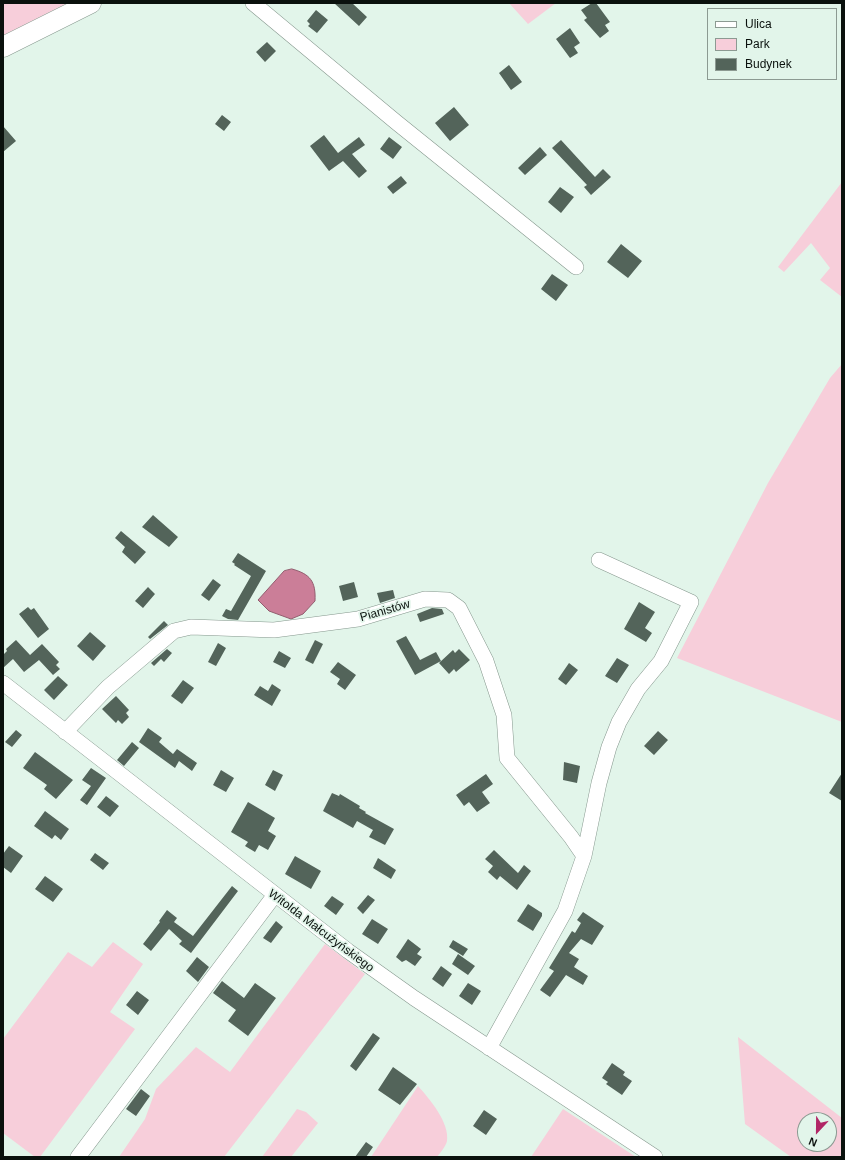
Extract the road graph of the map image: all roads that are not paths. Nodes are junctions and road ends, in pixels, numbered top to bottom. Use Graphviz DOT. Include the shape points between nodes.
graph roads {
  1 [pos="91,3"];
  2 [pos="253,3"];
  3 [pos="3,47"];
  4 [pos="576,267"];
  5 [pos="599,560"];
  6 [pos="3,683"];
  7 [pos="65,732"];
  8 [pos="584,856"];
  9 [pos="274,896"];
  10 [pos="489,1048"];
  11 [pos="650,1156"];
  12 [pos="78,1157"];
  1 -- 3 [label="main road"];
  2 -- 4 [label="street"];
  5 -- 8 [label="street" via="691,602 661,661 638,689 619,722 599,783"];
  6 -- 7 [label="street, Witolda Małcużyńskiego"];
  7 -- 8 [label="street, Pianistów" via="108,687 174,631 191,627 274,630 358,619 425,599 448,600 459,608 486,661 504,715 507,758"];
  7 -- 9 [label="street, Witolda Małcużyńskiego"];
  8 -- 10 [label="street" via="565,911"];
  9 -- 10 [label="street, Witolda Małcużyńskiego" via="390,981"];
  9 -- 12 [label="street"];
  10 -- 11 [label="street, Witolda Małcużyńskiego"];
}
